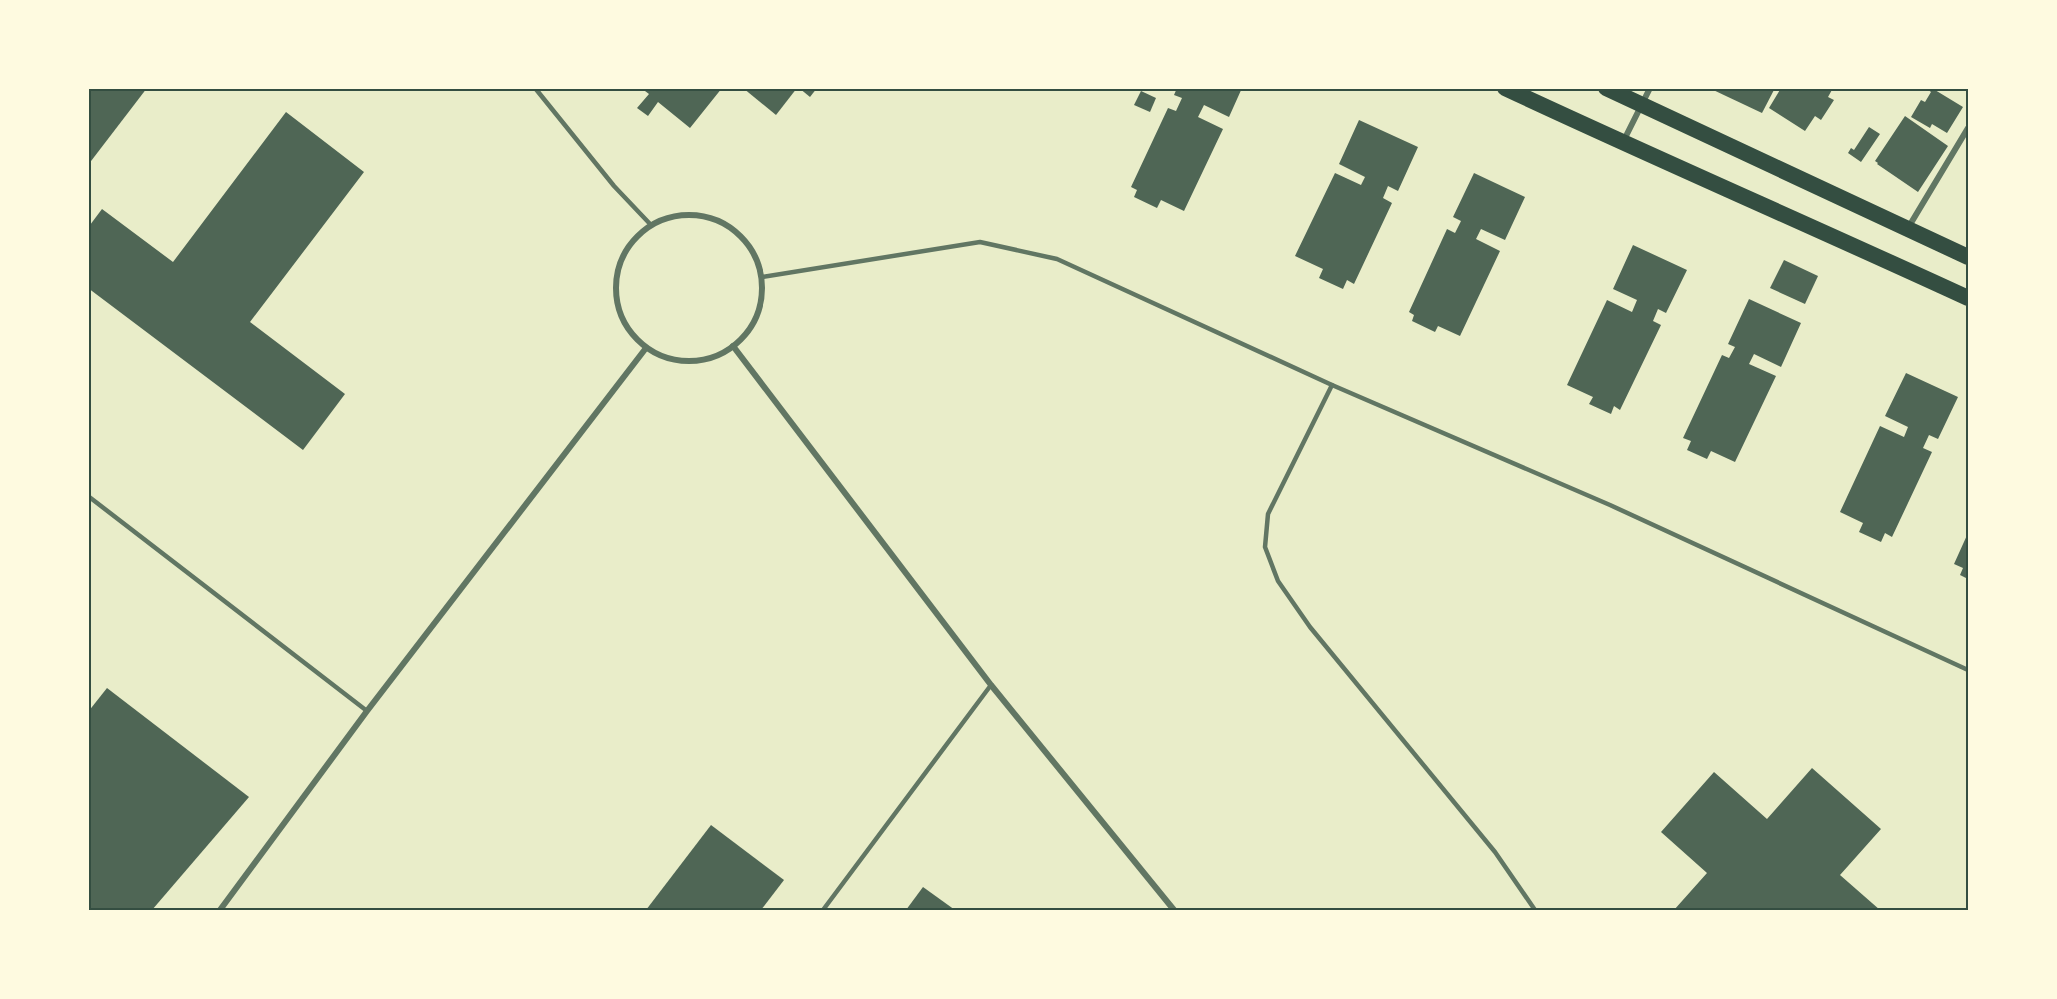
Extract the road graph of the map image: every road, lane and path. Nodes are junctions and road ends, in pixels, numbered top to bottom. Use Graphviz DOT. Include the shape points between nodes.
graph roads {
  1 [pos="535,88"];
  2 [pos="1505,88"];
  3 [pos="1606,88"];
  4 [pos="1650,88"];
  5 [pos="1641,104"];
  6 [pos="1968,128"];
  7 [pos="1623,143"];
  8 [pos="651,225"];
  9 [pos="1908,228"];
  10 [pos="1968,257"];
  11 [pos="762,277"];
  12 [pos="1968,298"];
  13 [pos="733,346"];
  14 [pos="646,348"];
  15 [pos="1332,385"];
  16 [pos="88,496"];
  17 [pos="1968,670"];
  18 [pos="991,685"];
  19 [pos="367,711"];
  20 [pos="220,910"];
  21 [pos="823,910"];
  22 [pos="1174,910"];
  23 [pos="1535,910"];
  1 -- 8 [label="lane"];
  2 -- 7 [label="highway"];
  3 -- 5 [label="highway"];
  4 -- 5 [label="street"];
  5 -- 7 [label="street"];
  5 -- 9 [label="highway"];
  6 -- 9 [label="street"];
  7 -- 12 [label="highway"];
  8 -- 11 [label="street" via="685,215 720,222 748,244"];
  8 -- 14 [label="street" via="624,255 615,285 618,309 628,331"];
  9 -- 10 [label="highway"];
  11 -- 13 [label="street" via="757,316"];
  11 -- 15 [label="lane" via="980,242 1057,259"];
  13 -- 14 [label="street" via="699,361 662,357"];
  13 -- 18 [label="street"];
  14 -- 19 [label="street"];
  15 -- 17 [label="lane" via="1610,505"];
  15 -- 23 [label="lane" via="1268,513 1265,546 1278,581 1310,627 1495,852"];
  16 -- 19 [label="lane"];
  18 -- 21 [label="lane"];
  18 -- 22 [label="street"];
  19 -- 20 [label="street"];
}
